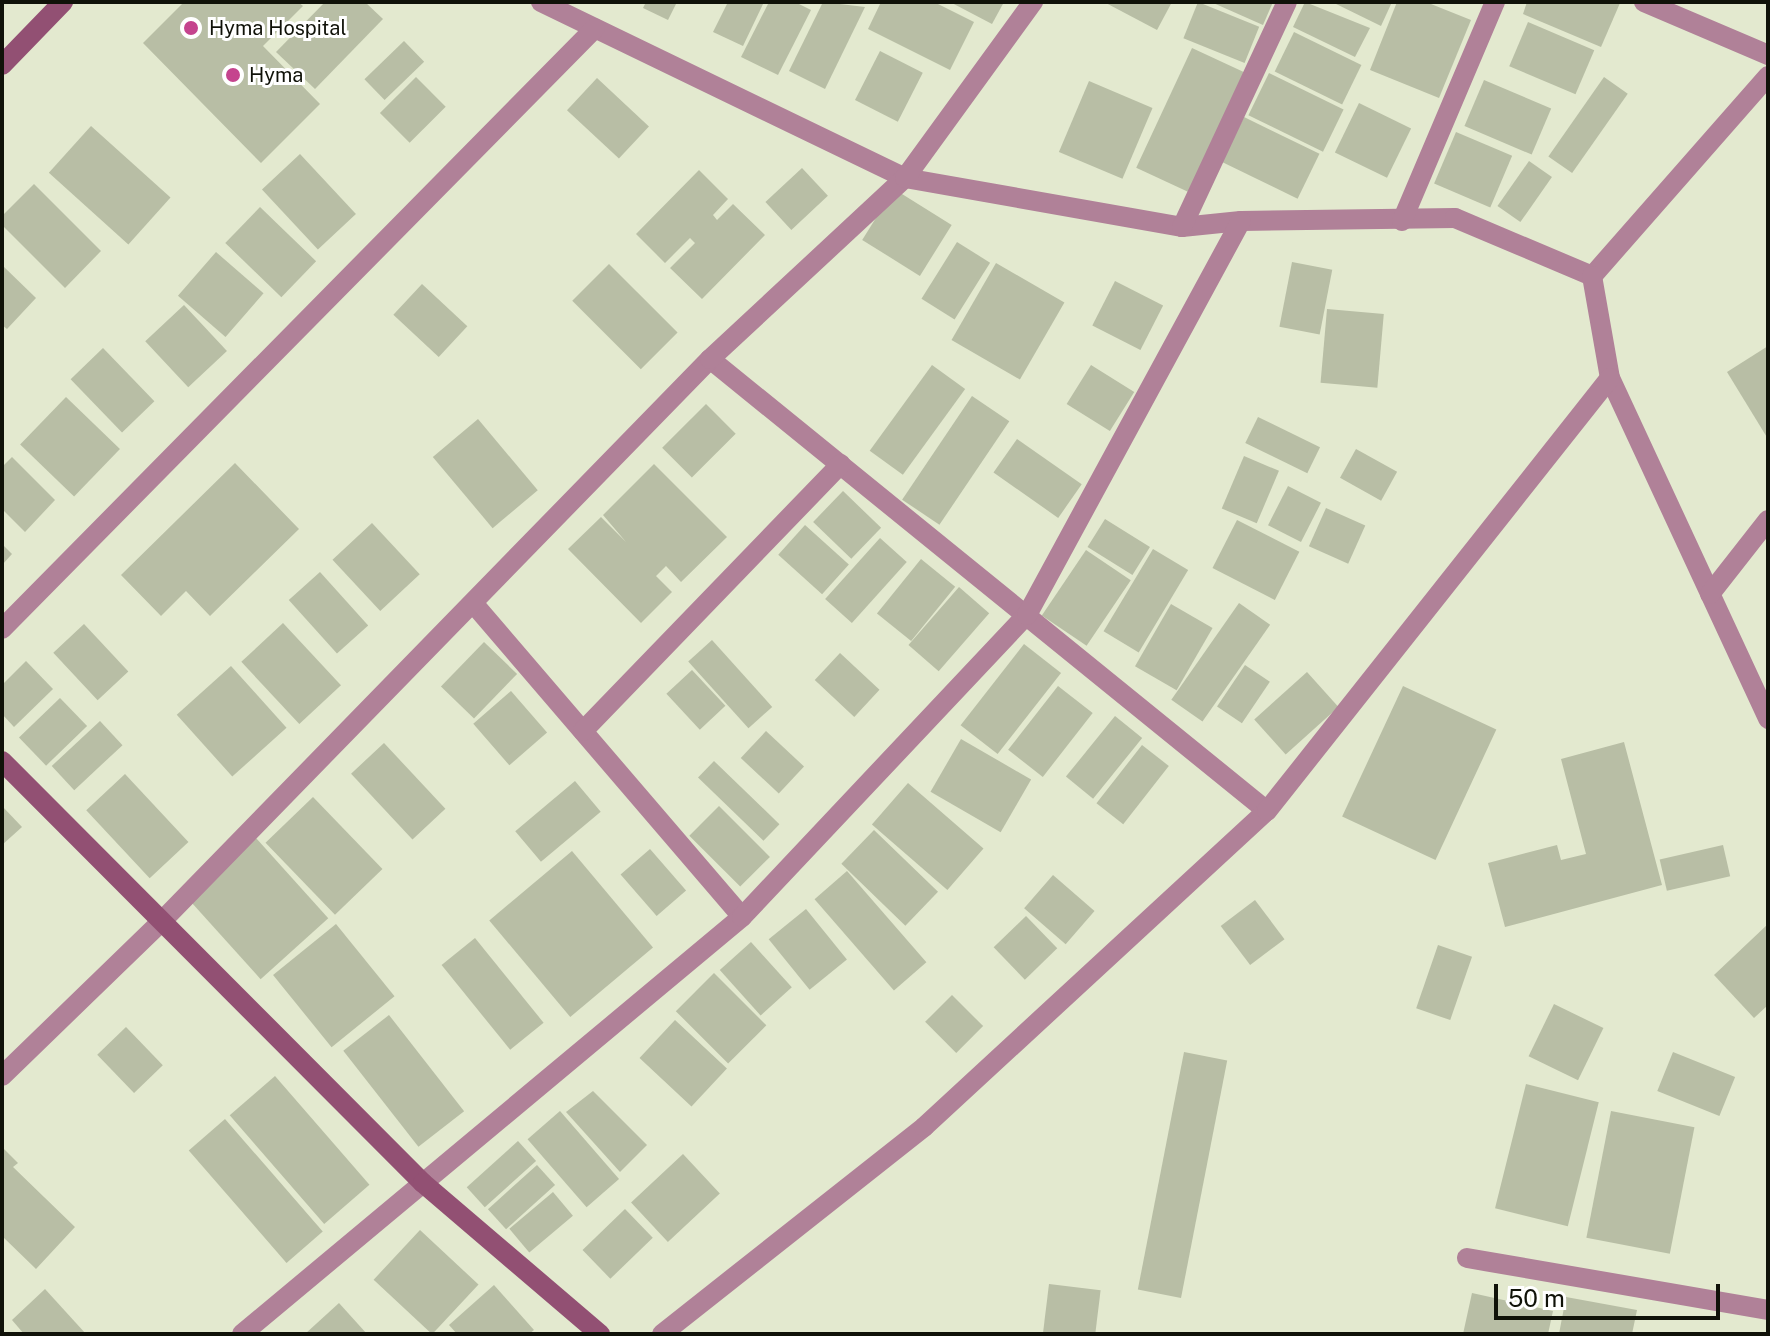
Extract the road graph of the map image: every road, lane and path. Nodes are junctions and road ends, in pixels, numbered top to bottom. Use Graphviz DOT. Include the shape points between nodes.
graph roads {
  1 [pos="63,2"];
  2 [pos="541,2"];
  3 [pos="1033,2"];
  4 [pos="1287,2"];
  5 [pos="1495,2"];
  6 [pos="1644,2"];
  7 [pos="595,28"];
  8 [pos="1768,55"];
  9 [pos="2,65"];
  10 [pos="1768,76"];
  11 [pos="905,178"];
  12 [pos="1241,221"];
  13 [pos="1402,221"];
  14 [pos="1182,227"];
  15 [pos="1592,276"];
  16 [pos="710,359"];
  17 [pos="1610,378"];
  18 [pos="841,464"];
  19 [pos="1768,520"];
  20 [pos="1710,594"];
  21 [pos="473,603"];
  22 [pos="1027,615"];
  23 [pos="2,629"];
  24 [pos="1768,719"];
  25 [pos="583,731"];
  26 [pos="2,761"];
  27 [pos="1267,811"];
  28 [pos="742,917"];
  29 [pos="161,922"];
  30 [pos="2,1076"];
  31 [pos="423,1183"];
  32 [pos="1467,1258"];
  33 [pos="1768,1310"];
  34 [pos="242,1334"];
  35 [pos="600,1334"];
  36 [pos="662,1334"];
  1 -- 9 [label="street"];
  2 -- 7 [label="street"];
  3 -- 11 [label="street"];
  4 -- 14 [label="street"];
  5 -- 13 [label="street"];
  6 -- 8 [label="street"];
  7 -- 11 [label="street"];
  7 -- 23 [label="street"];
  10 -- 15 [label="street"];
  11 -- 14 [label="street"];
  11 -- 16 [label="street"];
  12 -- 13 [label="street"];
  12 -- 14 [label="street"];
  12 -- 22 [label="street"];
  13 -- 15 [label="street" via="1455,218"];
  15 -- 17 [label="street"];
  16 -- 18 [label="street"];
  16 -- 21 [label="street"];
  17 -- 20 [label="street"];
  17 -- 27 [label="street"];
  18 -- 22 [label="street"];
  18 -- 25 [label="street"];
  19 -- 20 [label="street"];
  20 -- 24 [label="street"];
  21 -- 25 [label="street"];
  21 -- 29 [label="street"];
  22 -- 27 [label="street"];
  22 -- 28 [label="street"];
  25 -- 28 [label="street"];
  26 -- 29 [label="street"];
  27 -- 36 [label="street" via="924,1127"];
  28 -- 31 [label="street"];
  29 -- 30 [label="street"];
  29 -- 31 [label="street"];
  31 -- 34 [label="street"];
  31 -- 35 [label="street"];
  32 -- 33 [label="street"];
}
